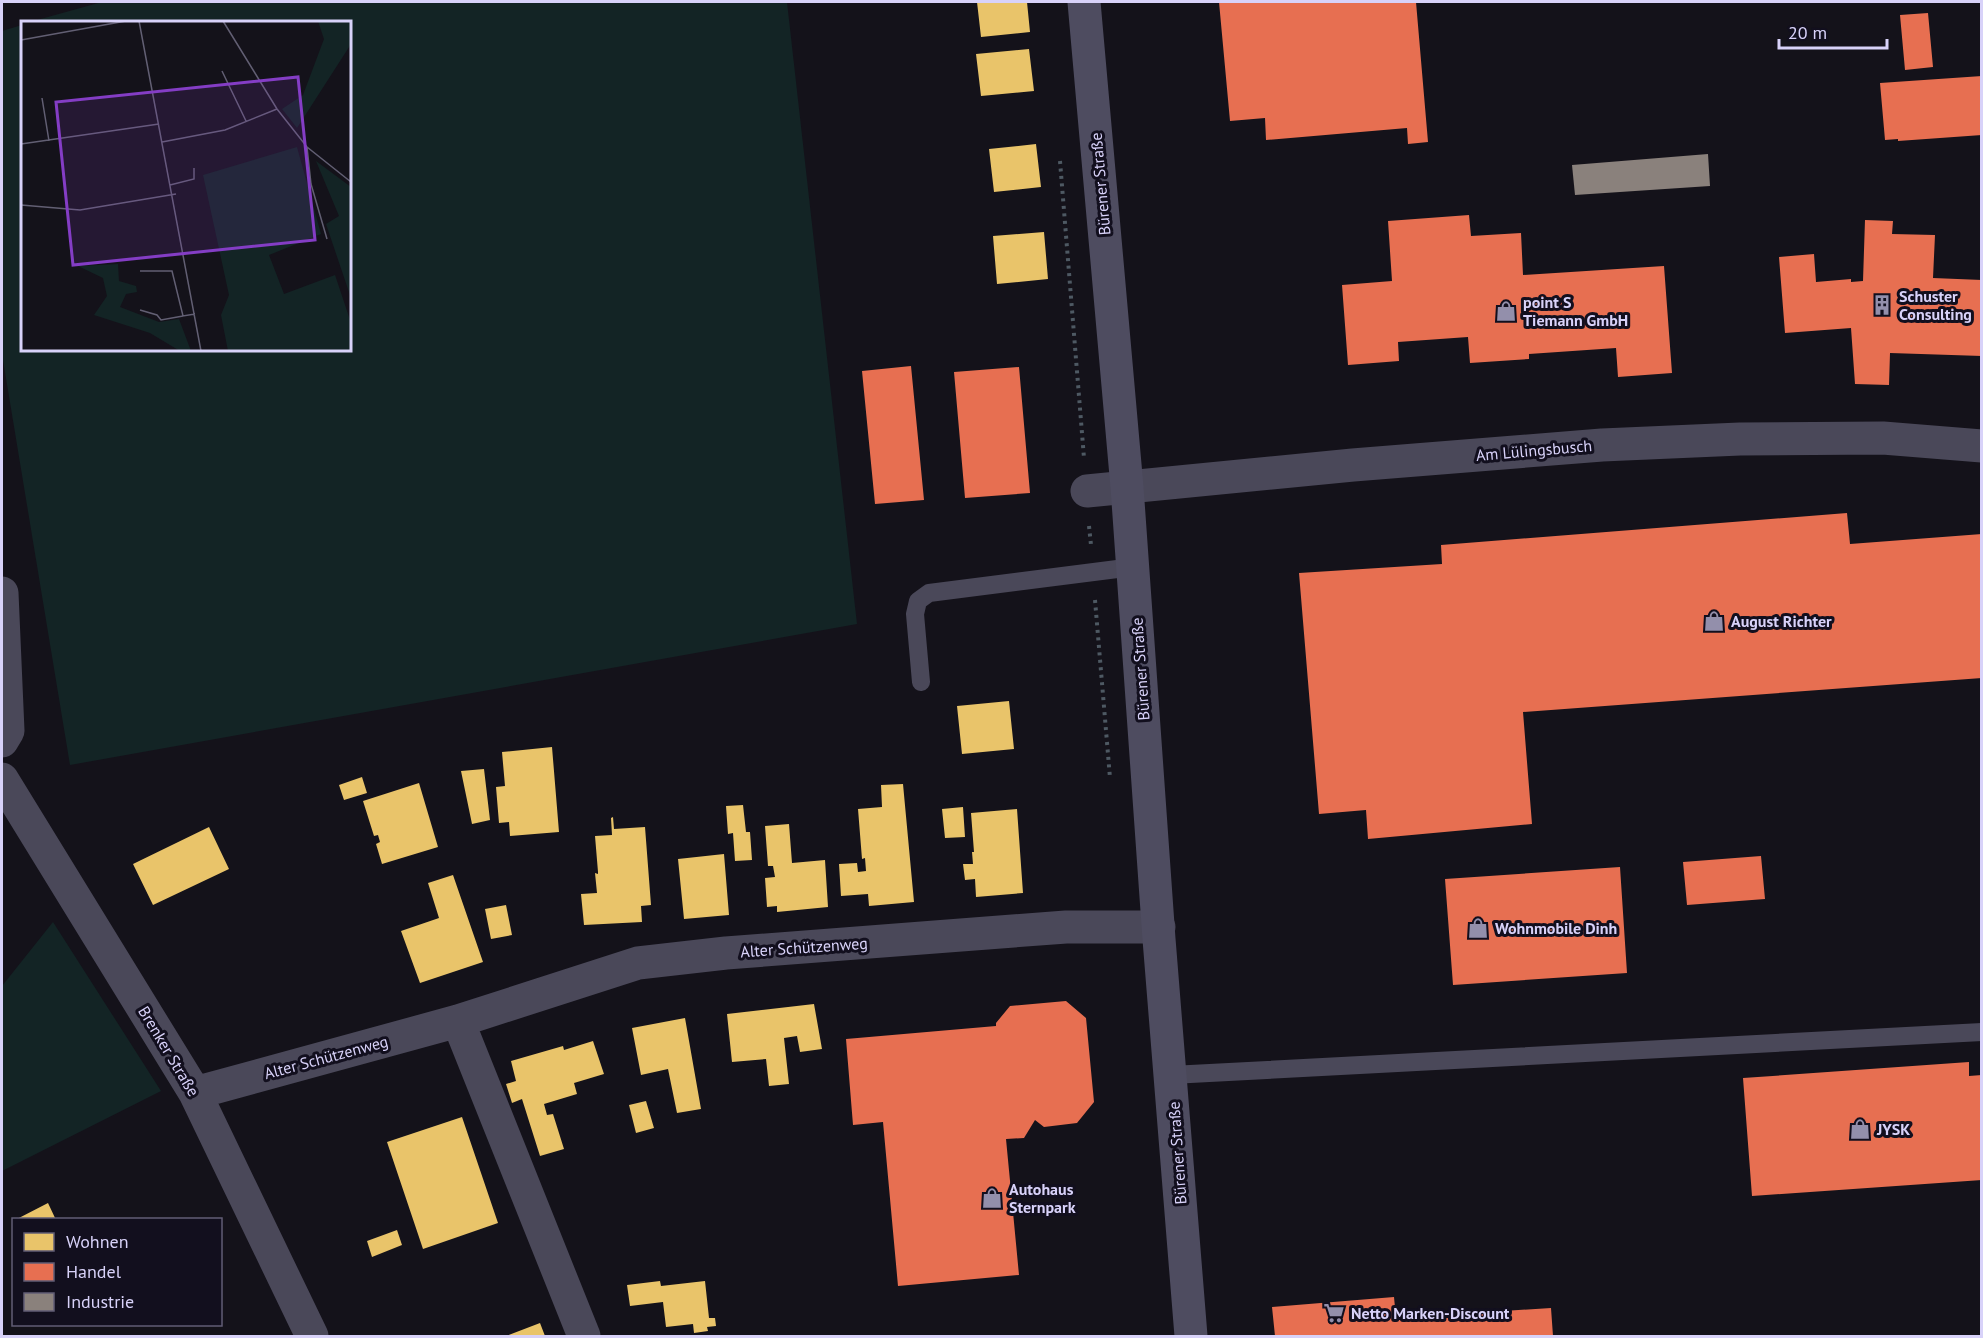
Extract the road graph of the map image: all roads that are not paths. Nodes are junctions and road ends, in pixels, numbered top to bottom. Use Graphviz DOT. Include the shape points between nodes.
graph roads {
  1 [pos="1084,2"];
  2 [pos="1982,447"];
  3 [pos="1127,487"];
  4 [pos="1087,491"];
  5 [pos="1132,567"];
  6 [pos="2,593"];
  7 [pos="921,682"];
  8 [pos="2,741"];
  9 [pos="2,779"];
  10 [pos="1159,927"];
  11 [pos="458,1021"];
  12 [pos="1982,1032"];
  13 [pos="1171,1075"];
  14 [pos="195,1093"];
  15 [pos="312,1336"];
  16 [pos="584,1336"];
  17 [pos="1191,1336"];
  1 -- 3 [label="main road, Bürener Straße"];
  2 -- 3 [label="street, Am Lülingsbusch" via="1883,438 1602,445"];
  3 -- 4 [label="street, Am Lülingsbusch"];
  3 -- 5 [label="main road, Bürener Straße"];
  5 -- 7 [label="lane" via="929,593 918,601 915,614"];
  5 -- 10 [label="main road, Bürener Straße"];
  6 -- 8 [label="street" via="8,731"];
  9 -- 14 [label="street, Brenker Straße"];
  10 -- 11 [label="street, Alter Schützenweg" via="1066,927 638,963"];
  10 -- 13 [label="main road, Bürener Straße"];
  11 -- 14 [label="street, Alter Schützenweg"];
  11 -- 16 [label="street"];
  12 -- 13 [label="lane"];
  13 -- 17 [label="main road, Bürener Straße"];
  14 -- 15 [label="street, Brenker Straße"];
}
